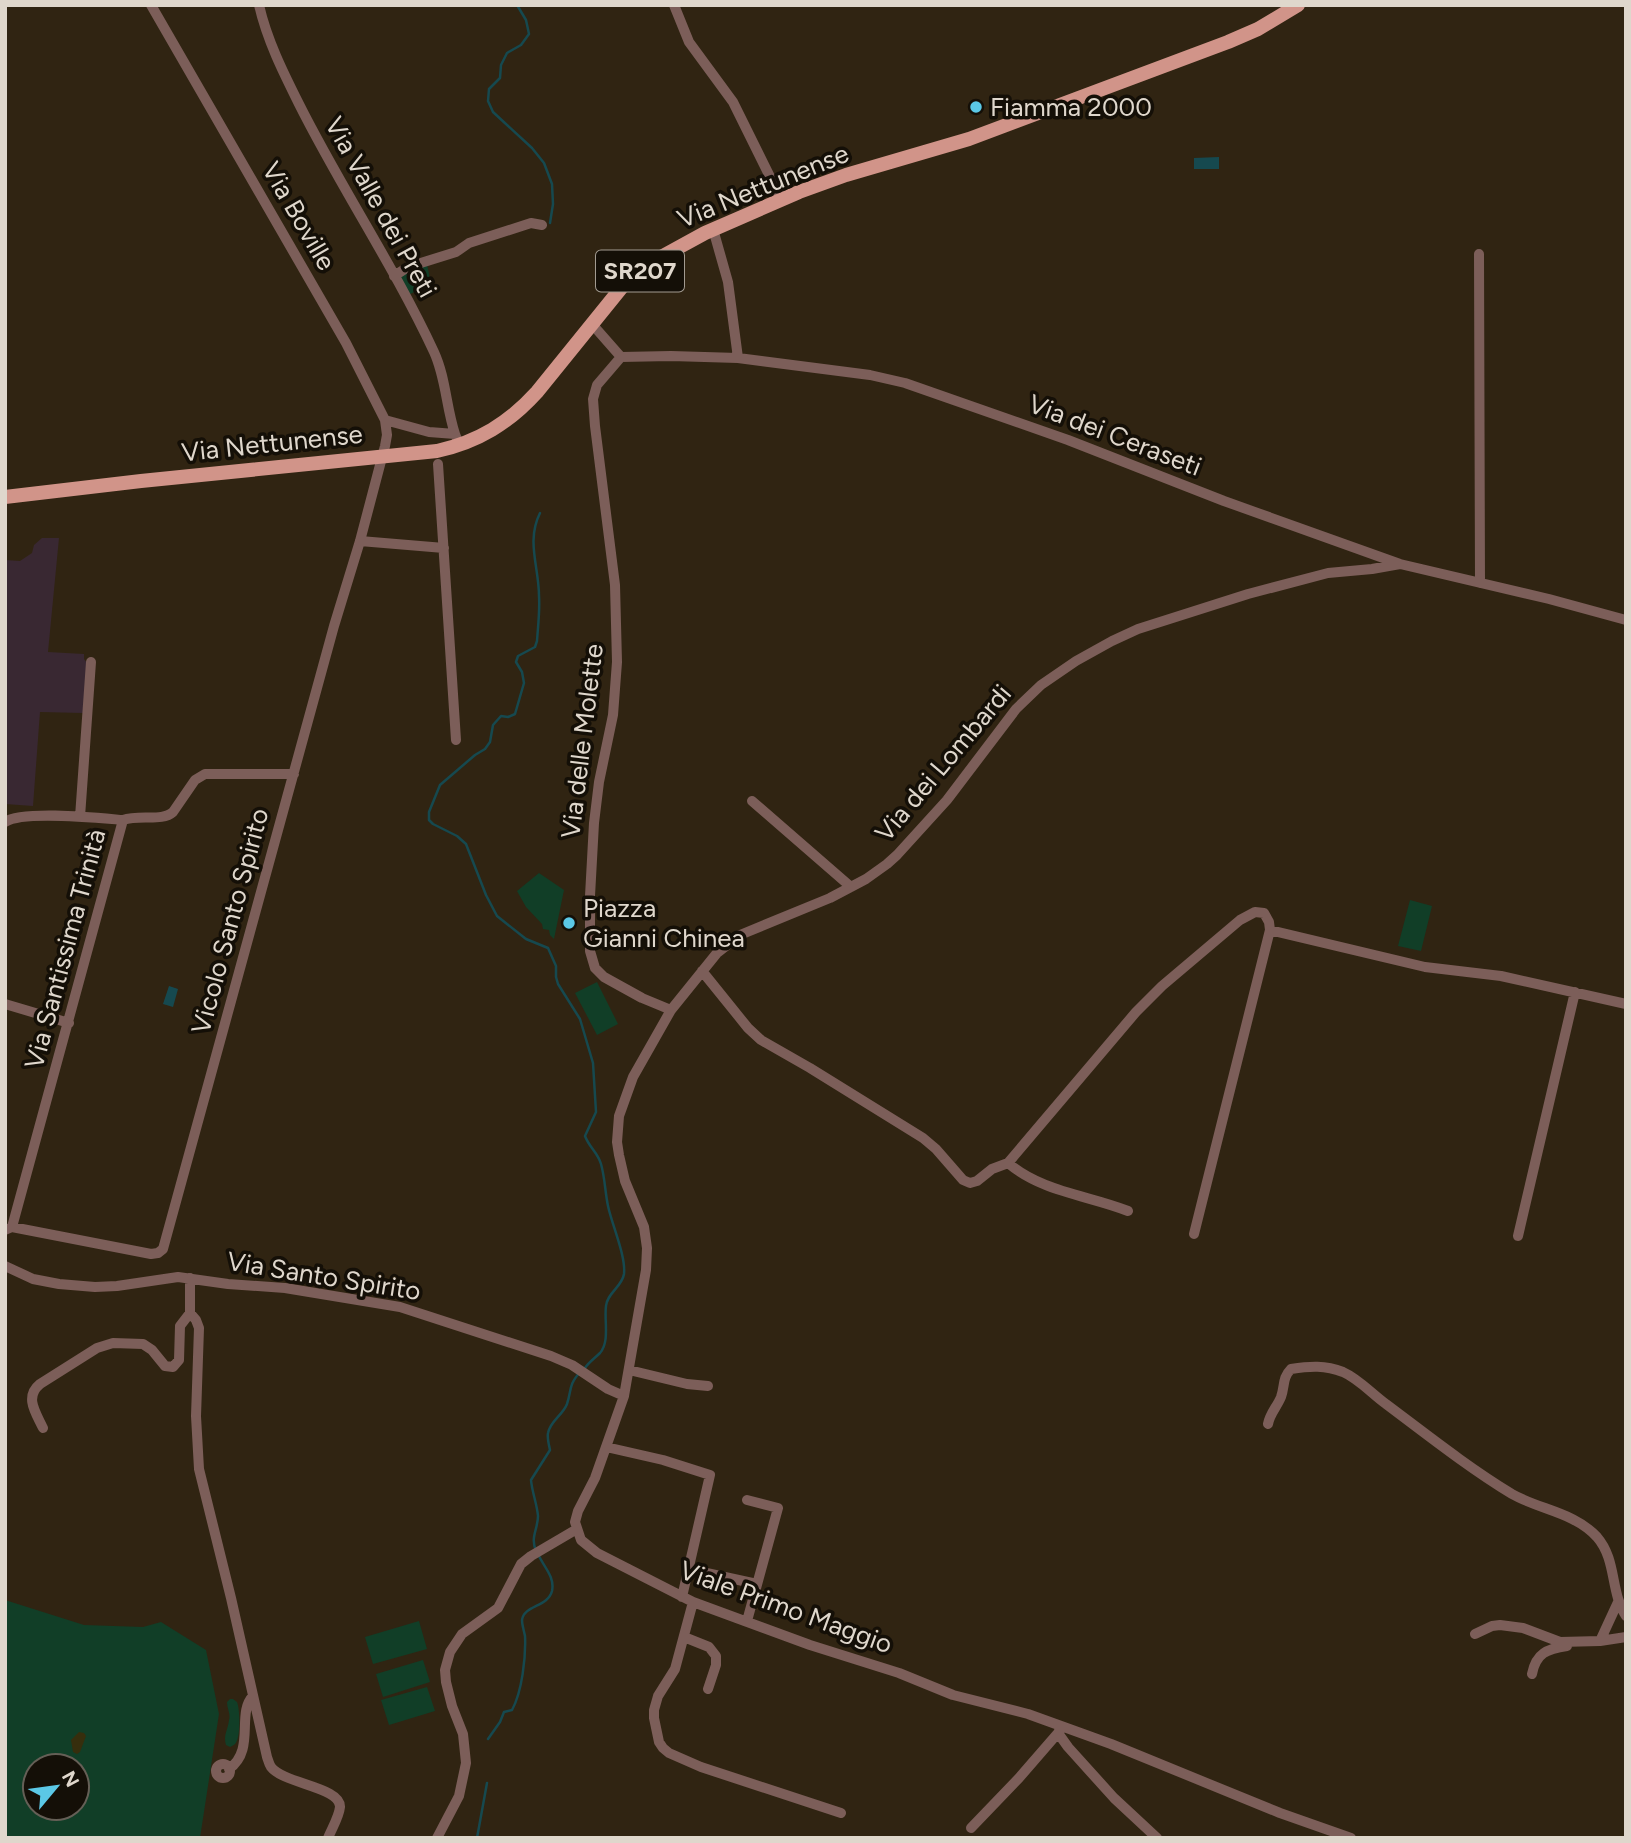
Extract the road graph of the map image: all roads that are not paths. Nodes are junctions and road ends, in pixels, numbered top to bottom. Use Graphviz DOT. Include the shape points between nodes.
graph roads {
  1 [pos="151,5"];
  2 [pos="259,5"];
  3 [pos="674,5"];
  4 [pos="1298,5"];
  5 [pos="781,199"];
  6 [pos="542,225"];
  7 [pos="713,229"];
  8 [pos="1479,254"];
  9 [pos="394,276"];
  10 [pos="592,324"];
  11 [pos="621,357"];
  12 [pos="738,358"];
  13 [pos="384,420"];
  14 [pos="457,439"];
  15 [pos="381,457"];
  16 [pos="438,464"];
  17 [pos="5,498"];
  18 [pos="360,541"];
  19 [pos="444,548"];
  20 [pos="1400,564"];
  21 [pos="1480,583"];
  22 [pos="1626,620"];
  23 [pos="91,662"];
  24 [pos="456,740"];
  25 [pos="294,774"];
  26 [pos="752,801"];
  27 [pos="80,817"];
  28 [pos="123,820"];
  29 [pos="5,822"];
  30 [pos="851,887"];
  31 [pos="1270,930"];
  32 [pos="702,971"];
  33 [pos="1575,992"];
  34 [pos="5,1004"];
  35 [pos="1626,1004"];
  36 [pos="671,1010"];
  37 [pos="69,1023"];
  38 [pos="1008,1163"];
  39 [pos="1128,1210"];
  40 [pos="9,1228"];
  41 [pos="1194,1234"];
  42 [pos="1518,1236"];
  43 [pos="5,1266"];
  44 [pos="190,1278"];
  45 [pos="190,1313"];
  46 [pos="629,1370"];
  47 [pos="708,1386"];
  48 [pos="624,1396"];
  49 [pos="1268,1424"];
  50 [pos="43,1429"];
  51 [pos="606,1447"];
  52 [pos="747,1500"];
  53 [pos="577,1530"];
  54 [pos="688,1569"];
  55 [pos="757,1584"];
  56 [pos="682,1597"];
  57 [pos="693,1602"];
  58 [pos="1618,1602"];
  59 [pos="1626,1616"];
  60 [pos="747,1621"];
  61 [pos="1475,1634"];
  62 [pos="684,1637"];
  63 [pos="1626,1637"];
  64 [pos="1576,1641"];
  65 [pos="1600,1641"];
  66 [pos="1532,1674"];
  67 [pos="708,1689"];
  68 [pos="253,1696"];
  69 [pos="1060,1730"];
  70 [pos="229,1769"];
  71 [pos="841,1813"];
  72 [pos="971,1828"];
  73 [pos="328,1838"];
  74 [pos="438,1838"];
  75 [pos="1157,1838"];
  76 [pos="1351,1838"];
  1 -- 13 [label="street, Via Boville" via="346,343"];
  2 -- 9 [label="street, Via Valle dei Preti" via="274,53 310,126"];
  3 -- 5 [label="street" via="689,42 733,102"];
  4 -- 5 [label="main road, Via Nettunense / SR207" via="1250,33 1123,82 954,145 846,175"];
  5 -- 7 [label="main road, Via Nettunense / SR207"];
  6 -- 9 [label="street" via="531,223 469,243"];
  7 -- 10 [label="main road, Via Nettunense / SR207" via="640,271"];
  7 -- 12 [label="street" via="729,286"];
  8 -- 21 [label="street"];
  9 -- 14 [label="street, Via Valle dei Preti" via="436,358"];
  10 -- 11 [label="street"];
  10 -- 14 [label="main road, Via Nettunense / SR207" via="537,393 506,422 489,433"];
  11 -- 12 [label="street, Via dei Ceraseti"];
  11 -- 36 [label="street, Via delle Molette" via="597,385 593,399 615,585 617,662 613,715 594,822 590,951 604,978"];
  12 -- 20 [label="street, Via dei Ceraseti" via="870,375 914,386"];
  13 -- 14 [label="street"];
  13 -- 15 [label="street, Via Boville" via="387,438"];
  14 -- 15 [label="main road, Via Nettunense / SR207" via="437,451"];
  15 -- 17 [label="main road, Via Nettunense / SR207"];
  15 -- 18 [label="street, Vicolo Santo Spirito"];
  16 -- 19 [label="street"];
  18 -- 19 [label="street"];
  18 -- 25 [label="street, Vicolo Santo Spirito"];
  19 -- 24 [label="street"];
  20 -- 21 [label="street, Via dei Ceraseti"];
  20 -- 30 [label="street, Via dei Lombardi" via="1328,573 1160,620 1076,661 1016,709 947,800 897,855"];
  21 -- 22 [label="street, Via dei Ceraseti"];
  23 -- 27 [label="street"];
  25 -- 28 [label="street, Via Santissima Trinità" via="205,774 195,780 168,816"];
  25 -- 40 [label="street, Vicolo Santo Spirito" via="163,1249 152,1254"];
  26 -- 30 [label="street"];
  27 -- 28 [label="street"];
  27 -- 29 [label="street" via="19,816"];
  28 -- 37 [label="street, Via Santissima Trinità"];
  30 -- 32 [label="street, Via dei Lombardi" via="740,935"];
  31 -- 33 [label="street" via="1425,967 1501,976"];
  31 -- 38 [label="street" via="1264,913 1248,915 1162,986"];
  31 -- 41 [label="street"];
  32 -- 36 [label="street, Via dei Lombardi"];
  32 -- 38 [label="street" via="761,1040 923,1138 965,1181 972,1183"];
  33 -- 35 [label="street"];
  33 -- 42 [label="street"];
  34 -- 37 [label="street"];
  36 -- 46 [label="street" via="630,1083 617,1128 622,1170 647,1248"];
  37 -- 40 [label="street, Via Santissima Trinità"];
  38 -- 39 [label="street" via="1049,1187"];
  43 -- 44 [label="street, Via Santo Spirito" via="46,1283 94,1287"];
  44 -- 45 [label="street"];
  44 -- 48 [label="street, Via Santo Spirito" via="405,1308 540,1352"];
  45 -- 50 [label="street" via="180,1326 179,1360 173,1367 164,1366 143,1344 113,1343 38,1385 31,1400"];
  45 -- 68 [label="street" via="199,1328 199,1469"];
  46 -- 47 [label="street"];
  46 -- 48 [label="street"];
  48 -- 51 [label="street"];
  49 -- 58 [label="street" via="1291,1369 1320,1365 1346,1374 1508,1491 1573,1518 1590,1531 1607,1553"];
  51 -- 53 [label="street" via="577,1516"];
  51 -- 54 [label="street" via="710,1475"];
  52 -- 55 [label="street" via="778,1508"];
  53 -- 56 [label="street, Viale Primo Maggio" via="597,1553"];
  53 -- 74 [label="street" via="527,1559 517,1569 498,1608 462,1634 448,1657 446,1682 466,1763 459,1796"];
  54 -- 55 [label="street"];
  54 -- 56 [label="street"];
  55 -- 60 [label="street"];
  56 -- 57 [label="street, Viale Primo Maggio"];
  57 -- 60 [label="street, Viale Primo Maggio"];
  57 -- 62 [label="street"];
  58 -- 59 [label="street"];
  58 -- 65 [label="street"];
  60 -- 69 [label="street, Viale Primo Maggio" via="953,1695 1014,1709"];
  61 -- 64 [label="street" via="1504,1625 1560,1642"];
  62 -- 67 [label="street" via="711,1648 716,1656"];
  62 -- 71 [label="street" via="675,1669 654,1710 663,1748 701,1767"];
  63 -- 65 [label="street"];
  64 -- 65 [label="street"];
  64 -- 66 [label="street" via="1548,1650 1534,1663"];
  68 -- 70 [label="street" via="247,1704 245,1740 237,1762"];
  68 -- 73 [label="street" via="271,1767 289,1779 330,1792 340,1801"];
  69 -- 72 [label="street"];
  69 -- 75 [label="street" via="1065,1743 1114,1798"];
  69 -- 76 [label="street, Viale Primo Maggio" via="1099,1740"];
}
